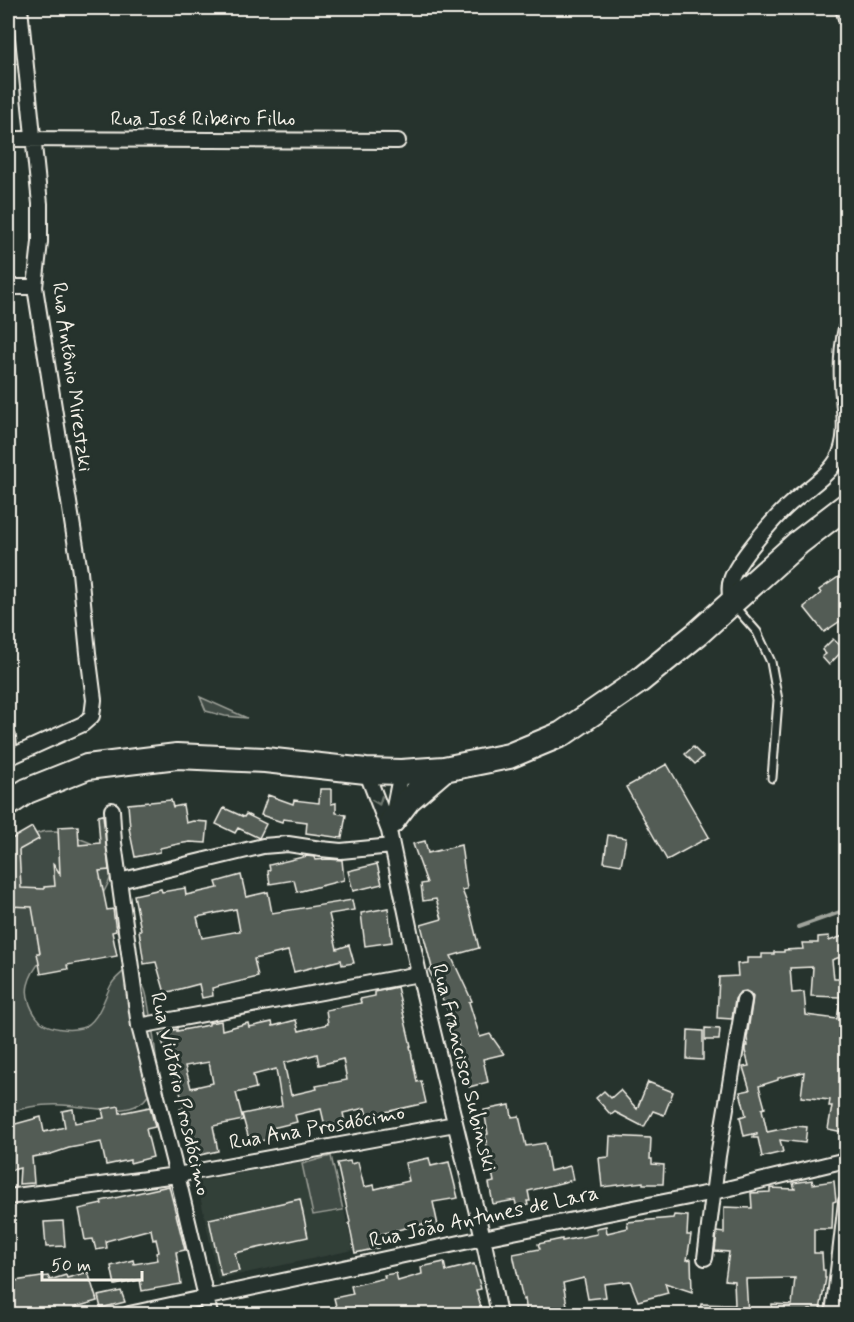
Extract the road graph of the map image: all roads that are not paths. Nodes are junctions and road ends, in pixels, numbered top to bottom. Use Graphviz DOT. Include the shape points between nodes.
graph roads {
  1 [pos="20,8"];
  2 [pos="843,8"];
  3 [pos="846,19"];
  4 [pos="8,139"];
  5 [pos="34,139"];
  6 [pos="398,141"];
  7 [pos="8,287"];
  8 [pos="35,287"];
  9 [pos="846,328"];
  10 [pos="846,506"];
  11 [pos="731,603"];
  12 [pos="8,737"];
  13 [pos="9,757"];
  14 [pos="444,769"];
  15 [pos="366,771"];
  16 [pos="401,772"];
  17 [pos="772,778"];
  18 [pos="8,804"];
  19 [pos="112,810"];
  20 [pos="390,826"];
  21 [pos="392,846"];
  22 [pos="119,881"];
  23 [pos="419,974"];
  24 [pos="744,1000"];
  25 [pos="140,1026"];
  26 [pos="455,1124"];
  27 [pos="846,1160"];
  28 [pos="177,1175"];
  29 [pos="714,1192"];
  30 [pos="8,1197"];
  31 [pos="846,1202"];
  32 [pos="483,1238"];
  33 [pos="705,1258"];
  34 [pos="205,1298"];
  35 [pos="129,1314"];
  36 [pos="210,1314"];
  37 [pos="500,1314"];
  38 [pos="833,1314"];
  1 -- 5 [label="street, Rua Antônio Mirestzki"];
  2 -- 3 [label="street"];
  4 -- 5 [label="street, Rua José Ribeiro Filho"];
  5 -- 6 [label="street, Rua José Ribeiro Filho"];
  5 -- 8 [label="street, Rua Antônio Mirestzki" via="41,223"];
  7 -- 8 [label="street"];
  8 -- 13 [label="street, Rua Antônio Mirestzki" via="80,572 94,700 92,716 83,724"];
  9 -- 11 [label="street" via="842,357 844,443 836,461 774,520 738,566 731,578"];
  10 -- 11 [label="highway"];
  11 -- 14 [label="highway" via="639,681 562,734 509,756"];
  11 -- 17 [label="lane" via="757,632 771,662 778,700"];
  12 -- 13 [label="street"];
  14 -- 16 [label="highway"];
  14 -- 20 [label="highway" via="408,800"];
  15 -- 16 [label="highway"];
  15 -- 18 [label="highway" via="177,756 87,767 27,791"];
  15 -- 20 [label="street, Rua Francisco Subinski, one-way"];
  16 -- 20 [label="street, Rua Francisco Subinski"];
  19 -- 22 [label="street, Rua Victório Prosdócimo"];
  20 -- 21 [label="street, Rua Francisco Subinski"];
  21 -- 22 [label="street" via="341,851 288,844 263,846"];
  21 -- 23 [label="street, Rua Francisco Subinski"];
  22 -- 25 [label="street, Rua Victório Prosdócimo"];
  23 -- 25 [label="street"];
  23 -- 26 [label="street, Rua Francisco Subinski"];
  24 -- 29 [label="street"];
  25 -- 28 [label="street, Rua Victório Prosdócimo"];
  26 -- 28 [label="street, Rua Ana Prosdócimo"];
  26 -- 32 [label="street, Rua Francisco Subinski"];
  27 -- 29 [label="street, Rua João Antunes de Lara"];
  28 -- 30 [label="street, Rua Ana Prosdócimo"];
  28 -- 34 [label="street, Rua Victório Prosdócimo"];
  29 -- 32 [label="street, Rua João Antunes de Lara"];
  29 -- 33 [label="street"];
  31 -- 38 [label="street"];
  32 -- 34 [label="street, Rua João Antunes de Lara"];
  32 -- 37 [label="street, Rua Francisco Subinski"];
  34 -- 35 [label="street, Rua João Antunes de Lara"];
  34 -- 36 [label="street, Rua Victório Prosdócimo"];
}
